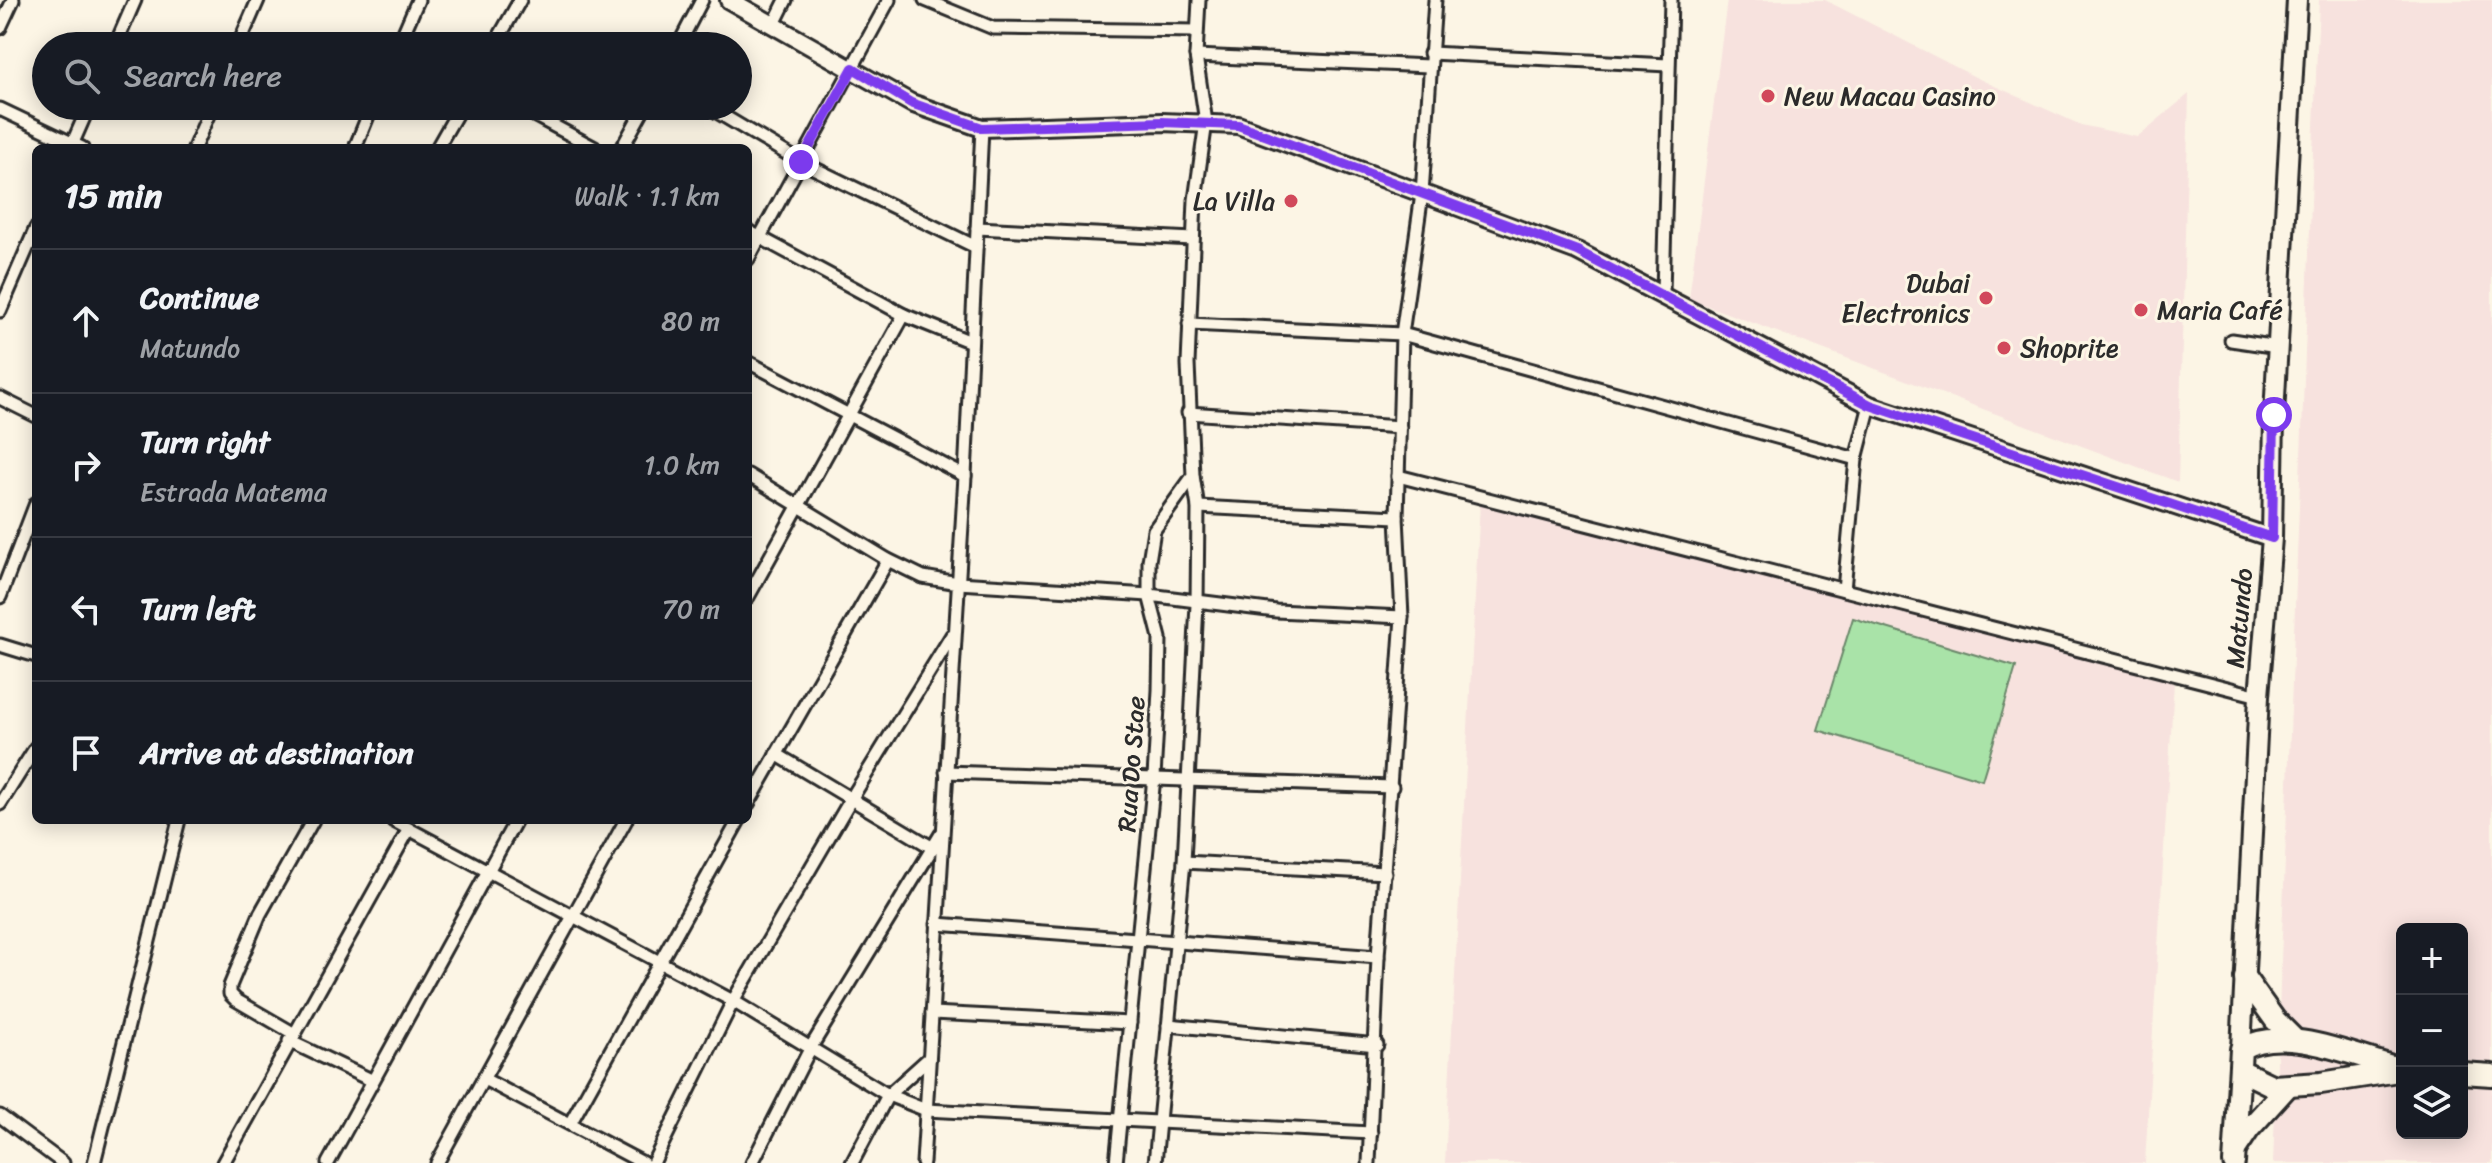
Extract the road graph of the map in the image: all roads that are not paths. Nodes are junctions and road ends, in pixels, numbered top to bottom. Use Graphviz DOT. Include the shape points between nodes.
graph roads {
  1 [pos="13,0"];
  2 [pos="135,0"];
  3 [pos="258,0"];
  4 [pos="418,0"];
  5 [pos="520,0"];
  6 [pos="702,0"];
  7 [pos="729,0"];
  8 [pos="786,0"];
  9 [pos="889,0"];
  10 [pos="925,0"];
  11 [pos="1199,0"];
  12 [pos="1435,0"];
  13 [pos="1671,0"];
  14 [pos="2297,0"];
  15 [pos="774,24"];
  16 [pos="0,28"];
  17 [pos="1197,31"];
  18 [pos="121,32"];
  19 [pos="244,32"];
  20 [pos="404,32"];
  21 [pos="502,32"];
  22 [pos="685,32"];
  23 [pos="1196,56"];
  24 [pos="1430,59"];
  25 [pos="1668,65"];
  26 [pos="853,68"];
  27 [pos="0,109"];
  28 [pos="84,120"];
  29 [pos="206,120"];
  30 [pos="366,120"];
  31 [pos="453,120"];
  32 [pos="543,120"];
  33 [pos="637,120"];
  34 [pos="730,120"];
  35 [pos="1206,122"];
  36 [pos="982,128"];
  37 [pos="69,144"];
  38 [pos="76,144"];
  39 [pos="196,144"];
  40 [pos="357,144"];
  41 [pos="439,144"];
  42 [pos="588,144"];
  43 [pos="624,144"];
  44 [pos="801,162"];
  45 [pos="1422,194"];
  46 [pos="977,228"];
  47 [pos="752,233"];
  48 [pos="32,237"];
  49 [pos="760,237"];
  50 [pos="1193,239"];
  51 [pos="976,247"];
  52 [pos="752,252"];
  53 [pos="1663,293"];
  54 [pos="0,311"];
  55 [pos="904,315"];
  56 [pos="1189,324"];
  57 [pos="1402,334"];
  58 [pos="2231,340"];
  59 [pos="971,342"];
  60 [pos="2278,347"];
  61 [pos="752,364"];
  62 [pos="0,398"];
  63 [pos="1870,405"];
  64 [pos="1188,413"];
  65 [pos="32,414"];
  66 [pos="849,415"];
  67 [pos="1400,427"];
  68 [pos="1856,459"];
  69 [pos="965,476"];
  70 [pos="1193,476"];
  71 [pos="1398,476"];
  72 [pos="752,477"];
  73 [pos="799,504"];
  74 [pos="1198,507"];
  75 [pos="32,513"];
  76 [pos="1397,517"];
  77 [pos="2272,538"];
  78 [pos="888,560"];
  79 [pos="958,583"];
  80 [pos="752,590"];
  81 [pos="1844,590"];
  82 [pos="1149,595"];
  83 [pos="0,597"];
  84 [pos="1197,604"];
  85 [pos="1402,617"];
  86 [pos="955,632"];
  87 [pos="0,645"];
  88 [pos="32,655"];
  89 [pos="2259,696"];
  90 [pos="32,753"];
  91 [pos="776,754"];
  92 [pos="946,772"];
  93 [pos="1154,777"];
  94 [pos="1189,778"];
  95 [pos="1392,787"];
  96 [pos="752,797"];
  97 [pos="851,799"];
  98 [pos="0,804"];
  99 [pos="178,824"];
  100 [pos="311,824"];
  101 [pos="400,824"];
  102 [pos="514,824"];
  103 [pos="624,824"];
  104 [pos="737,824"];
  105 [pos="409,829"];
  106 [pos="942,833"];
  107 [pos="933,848"];
  108 [pos="1184,862"];
  109 [pos="487,870"];
  110 [pos="1385,873"];
  111 [pos="573,917"];
  112 [pos="937,924"];
  113 [pos="1139,938"];
  114 [pos="1177,941"];
  115 [pos="1378,957"];
  116 [pos="660,963"];
  117 [pos="2245,978"];
  118 [pos="733,1001"];
  119 [pos="932,1013"];
  120 [pos="1130,1023"];
  121 [pos="1168,1025"];
  122 [pos="291,1037"];
  123 [pos="2294,1039"];
  124 [pos="1377,1045"];
  125 [pos="811,1047"];
  126 [pos="2241,1049"];
  127 [pos="929,1058"];
  128 [pos="2396,1068"];
  129 [pos="2240,1070"];
  130 [pos="2396,1071"];
  131 [pos="2468,1073"];
  132 [pos="2492,1075"];
  133 [pos="484,1079"];
  134 [pos="371,1080"];
  135 [pos="2288,1086"];
  136 [pos="888,1095"];
  137 [pos="926,1110"];
  138 [pos="0,1116"];
  139 [pos="571,1122"];
  140 [pos="1119,1122"];
  141 [pos="1159,1123"];
  142 [pos="1371,1133"];
  143 [pos="2234,1157"];
  144 [pos="63,1163"];
  145 [pos="94,1163"];
  146 [pos="223,1163"];
  147 [pos="328,1163"];
  148 [pos="437,1163"];
  149 [pos="643,1163"];
  150 [pos="653,1163"];
  151 [pos="752,1163"];
  152 [pos="852,1163"];
  153 [pos="923,1163"];
  154 [pos="1116,1163"];
  155 [pos="1155,1163"];
  156 [pos="1369,1163"];
  1 -- 16 [label="street"];
  2 -- 18 [label="street"];
  3 -- 19 [label="street"];
  4 -- 20 [label="street"];
  5 -- 21 [label="street"];
  6 -- 22 [label="street"];
  7 -- 15 [label="street"];
  8 -- 15 [label="street"];
  9 -- 26 [label="street"];
  10 -- 17 [label="street" via="993,28"];
  11 -- 17 [label="street"];
  12 -- 24 [label="street"];
  13 -- 25 [label="street"];
  14 -- 60 [label="main road, Matundo"];
  15 -- 26 [label="street"];
  17 -- 23 [label="street"];
  23 -- 24 [label="street"];
  23 -- 35 [label="street"];
  24 -- 25 [label="street"];
  24 -- 45 [label="street"];
  25 -- 53 [label="street"];
  26 -- 36 [label="street" via="911,103"];
  26 -- 44 [label="street"];
  27 -- 37 [label="street"];
  28 -- 38 [label="street"];
  29 -- 39 [label="street"];
  30 -- 40 [label="street"];
  31 -- 41 [label="street"];
  32 -- 42 [label="street"];
  33 -- 43 [label="street"];
  34 -- 44 [label="street"];
  35 -- 36 [label="street"];
  35 -- 45 [label="street" via="1238,125"];
  35 -- 50 [label="street"];
  36 -- 46 [label="street"];
  44 -- 49 [label="street"];
  44 -- 51 [label="street"];
  45 -- 53 [label="street" via="1577,251"];
  45 -- 57 [label="street"];
  46 -- 50 [label="street"];
  46 -- 51 [label="street"];
  47 -- 49 [label="street"];
  48 -- 54 [label="street"];
  49 -- 52 [label="street"];
  49 -- 55 [label="street"];
  50 -- 56 [label="street"];
  51 -- 59 [label="street"];
  53 -- 63 [label="street"];
  55 -- 59 [label="street"];
  55 -- 66 [label="street"];
  56 -- 57 [label="street"];
  56 -- 64 [label="street"];
  57 -- 67 [label="street"];
  57 -- 68 [label="street"];
  58 -- 60 [label="street"];
  59 -- 69 [label="street"];
  60 -- 77 [label="main road, Matundo"];
  61 -- 66 [label="street"];
  62 -- 65 [label="street"];
  63 -- 68 [label="street"];
  63 -- 77 [label="street"];
  64 -- 67 [label="street"];
  64 -- 70 [label="street"];
  66 -- 69 [label="street"];
  66 -- 73 [label="street"];
  67 -- 71 [label="street"];
  68 -- 81 [label="street"];
  69 -- 79 [label="street"];
  70 -- 74 [label="street"];
  70 -- 82 [label="street, Rua Do Stae" via="1154,530"];
  71 -- 76 [label="street"];
  71 -- 81 [label="street"];
  72 -- 73 [label="street"];
  73 -- 78 [label="street"];
  73 -- 80 [label="street"];
  74 -- 76 [label="street"];
  74 -- 84 [label="street"];
  75 -- 83 [label="street"];
  76 -- 85 [label="street"];
  77 -- 89 [label="main road, Matundo"];
  78 -- 79 [label="street" via="923,577"];
  78 -- 91 [label="street"];
  79 -- 82 [label="street"];
  79 -- 86 [label="street"];
  81 -- 89 [label="street"];
  82 -- 84 [label="street"];
  82 -- 93 [label="street, Rua Do Stae" via="1160,638"];
  84 -- 85 [label="street"];
  84 -- 94 [label="street"];
  85 -- 95 [label="street"];
  86 -- 92 [label="street"];
  86 -- 97 [label="street"];
  87 -- 88 [label="street"];
  89 -- 117 [label="main road, Matundo"];
  90 -- 98 [label="street"];
  91 -- 96 [label="street"];
  91 -- 97 [label="street"];
  92 -- 93 [label="street"];
  92 -- 106 [label="street"];
  93 -- 94 [label="street"];
  93 -- 113 [label="street, Rua Do Stae"];
  94 -- 95 [label="street"];
  94 -- 108 [label="street"];
  95 -- 110 [label="street"];
  97 -- 107 [label="street"];
  97 -- 118 [label="street"];
  99 -- 145 [label="street"];
  100 -- 122 [label="street" via="260,914 230,986 236,1000"];
  101 -- 105 [label="street"];
  102 -- 109 [label="street"];
  103 -- 111 [label="street"];
  104 -- 116 [label="street"];
  105 -- 109 [label="street"];
  105 -- 122 [label="street"];
  106 -- 107 [label="street"];
  106 -- 112 [label="street"];
  107 -- 125 [label="street"];
  108 -- 110 [label="street"];
  108 -- 114 [label="street"];
  109 -- 111 [label="street"];
  109 -- 134 [label="street"];
  110 -- 115 [label="street"];
  111 -- 116 [label="street"];
  111 -- 133 [label="street"];
  112 -- 113 [label="street"];
  112 -- 119 [label="street"];
  113 -- 114 [label="street"];
  113 -- 120 [label="street, Rua Do Stae"];
  114 -- 115 [label="street"];
  114 -- 121 [label="street"];
  115 -- 124 [label="street"];
  116 -- 118 [label="street"];
  116 -- 139 [label="street"];
  117 -- 123 [label="highway"];
  117 -- 126 [label="main road, Matundo"];
  118 -- 125 [label="street"];
  118 -- 150 [label="street"];
  119 -- 120 [label="street"];
  119 -- 127 [label="street"];
  120 -- 140 [label="street, Rua Do Stae"];
  121 -- 124 [label="street"];
  121 -- 141 [label="street"];
  122 -- 134 [label="street"];
  122 -- 146 [label="street"];
  123 -- 126 [label="highway" via="2260,1039"];
  123 -- 128 [label="highway"];
  124 -- 142 [label="street"];
  125 -- 136 [label="street"];
  125 -- 151 [label="street"];
  126 -- 129 [label="highway"];
  127 -- 136 [label="street"];
  127 -- 137 [label="street"];
  129 -- 135 [label="highway" via="2261,1082"];
  129 -- 143 [label="highway"];
  130 -- 135 [label="highway"];
  131 -- 132 [label="highway"];
  133 -- 139 [label="street"];
  133 -- 148 [label="street"];
  134 -- 147 [label="street"];
  135 -- 143 [label="highway" via="2249,1129"];
  136 -- 137 [label="street"];
  136 -- 152 [label="street"];
  137 -- 140 [label="street"];
  137 -- 153 [label="street"];
  138 -- 144 [label="street"];
  139 -- 149 [label="street"];
  140 -- 141 [label="street"];
  140 -- 154 [label="street, Rua Do Stae"];
  141 -- 142 [label="street"];
  141 -- 155 [label="street"];
  142 -- 156 [label="street"];
}
